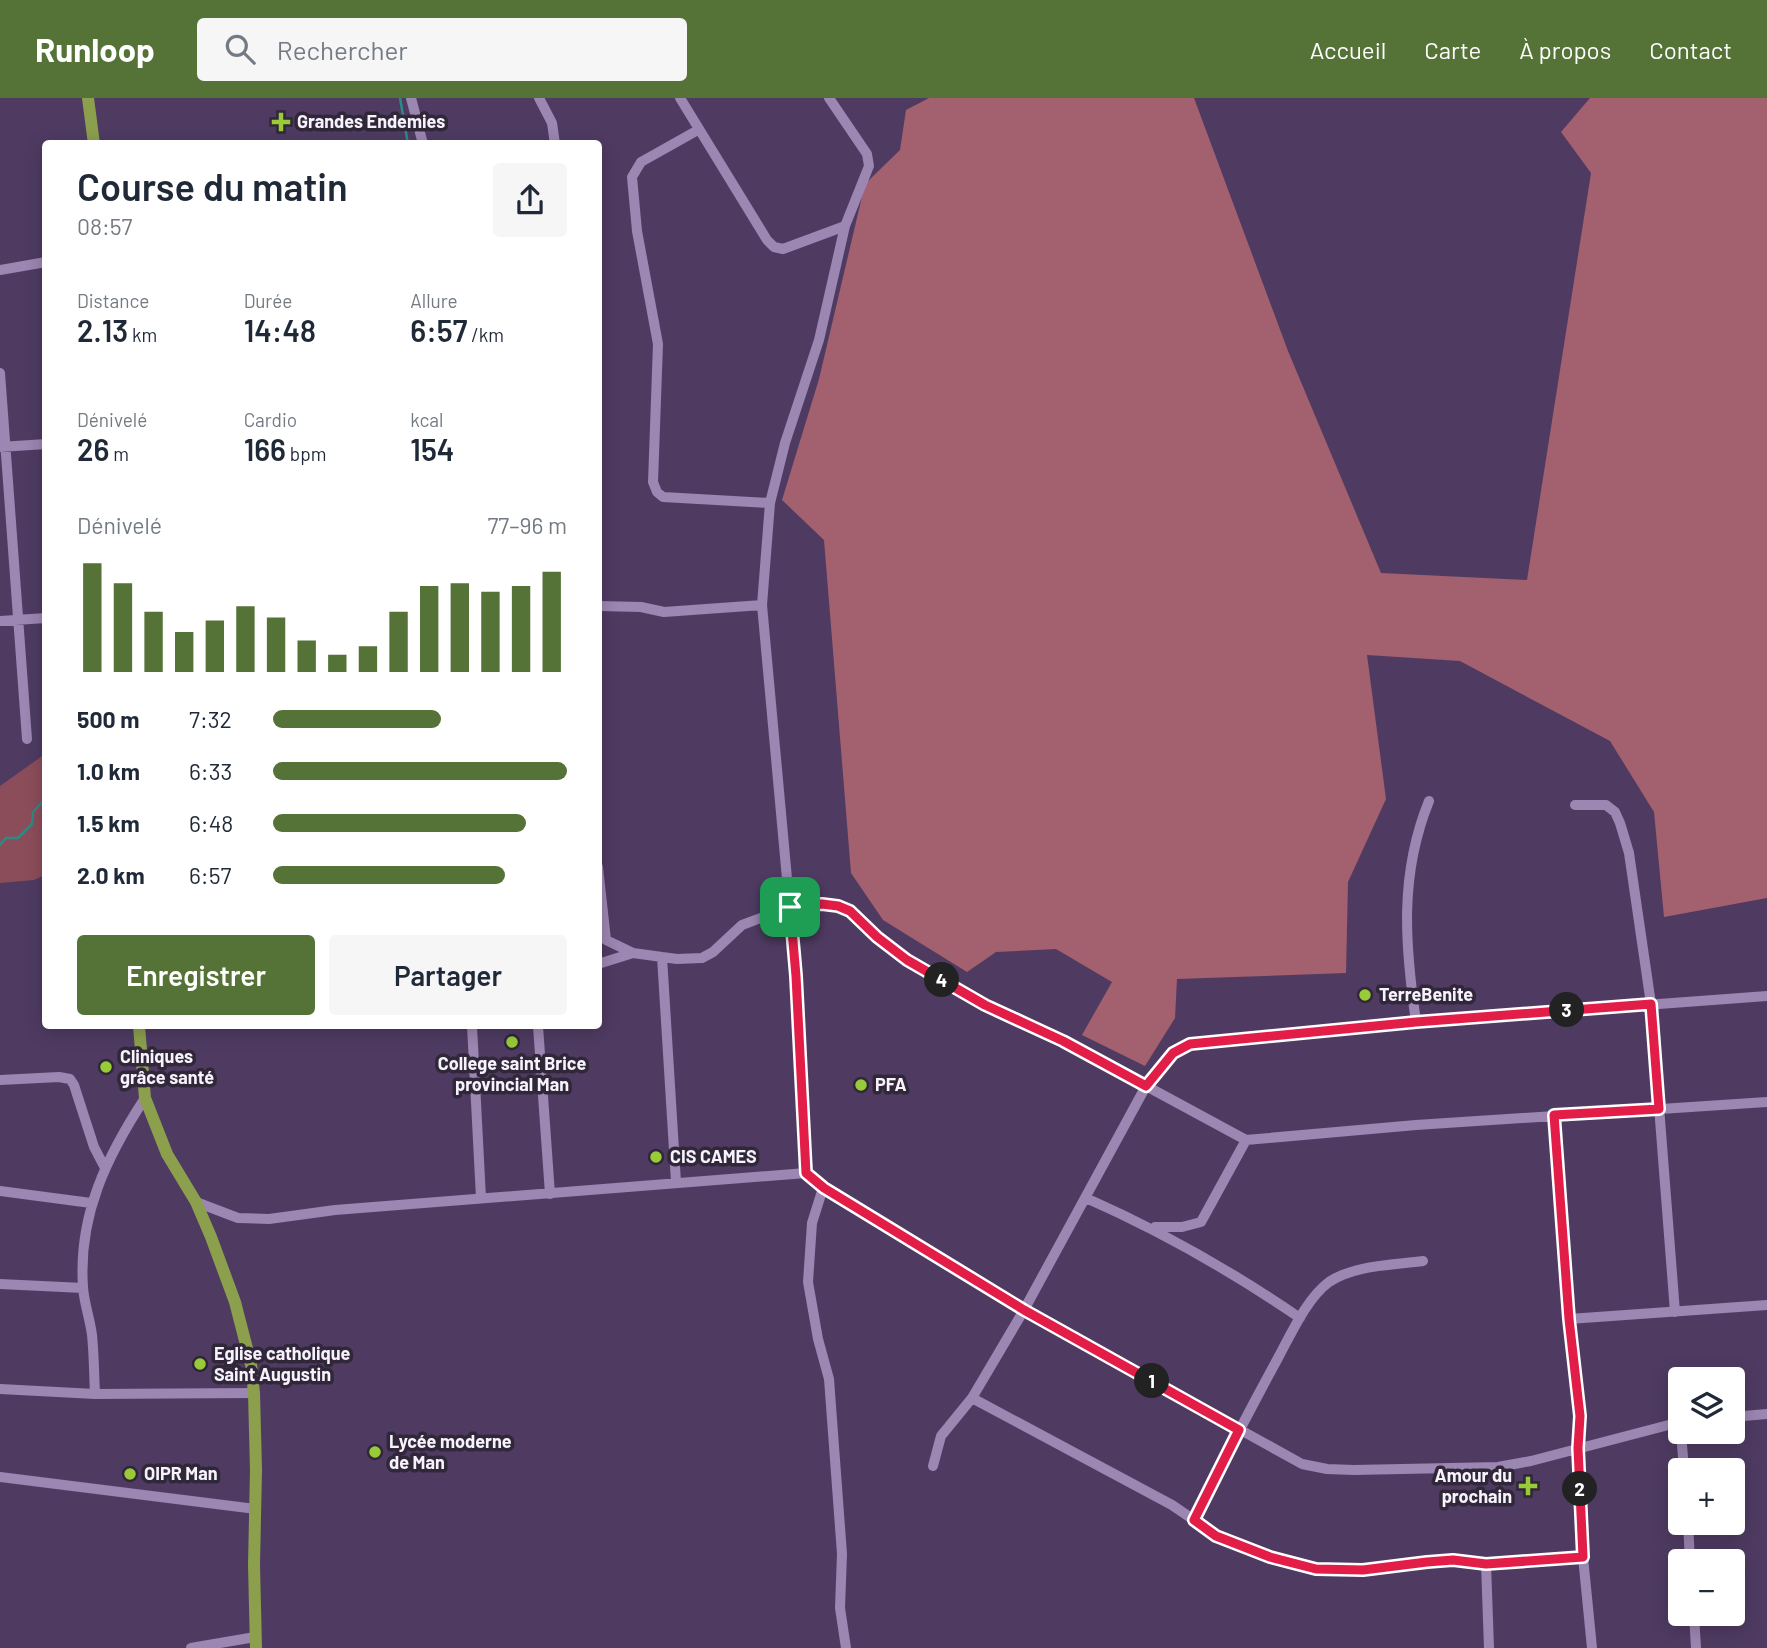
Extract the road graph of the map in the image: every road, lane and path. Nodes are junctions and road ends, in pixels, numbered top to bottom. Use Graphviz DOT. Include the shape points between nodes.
graph roads {
  1 [pos="88,98"];
  2 [pos="411,98"];
  3 [pos="539,98"];
  4 [pos="680,98"];
  5 [pos="829,98"];
  6 [pos="698,130"];
  7 [pos="93,140"];
  8 [pos="422,140"];
  9 [pos="554,140"];
  10 [pos="845,226"];
  11 [pos="42,263"];
  12 [pos="0,270"];
  13 [pos="0,373"];
  14 [pos="42,444"];
  15 [pos="3,447"];
  16 [pos="770,503"];
  17 [pos="762,605"];
  18 [pos="602,607"];
  19 [pos="42,618"];
  20 [pos="17,620"];
  21 [pos="0,621"];
  22 [pos="27,739"];
  23 [pos="1429,801"];
  24 [pos="1575,805"];
  25 [pos="602,907"];
  26 [pos="790,907"];
  27 [pos="632,953"];
  28 [pos="662,957"];
  29 [pos="602,963"];
  30 [pos="1767,996"];
  31 [pos="1651,1004"];
  32 [pos="1416,1022"];
  33 [pos="139,1029"];
  34 [pos="472,1029"];
  35 [pos="538,1029"];
  36 [pos="0,1080"];
  37 [pos="1146,1086"];
  38 [pos="145,1098"];
  39 [pos="1767,1102"];
  40 [pos="1659,1109"];
  41 [pos="1554,1115"];
  42 [pos="1246,1140"];
  43 [pos="105,1168"];
  44 [pos="806,1173"];
  45 [pos="676,1182"];
  46 [pos="824,1188"];
  47 [pos="0,1191"];
  48 [pos="550,1194"];
  49 [pos="481,1198"];
  50 [pos="1086,1198"];
  51 [pos="196,1202"];
  52 [pos="91,1203"];
  53 [pos="1152,1227"];
  54 [pos="1423,1261"];
  55 [pos="0,1284"];
  56 [pos="83,1288"];
  57 [pos="1767,1305"];
  58 [pos="1024,1310"];
  59 [pos="1675,1312"];
  60 [pos="1300,1318"];
  61 [pos="1569,1319"];
  62 [pos="0,1389"];
  63 [pos="254,1393"];
  64 [pos="95,1394"];
  65 [pos="971,1398"];
  66 [pos="1767,1414"];
  67 [pos="1745,1416"];
  68 [pos="1668,1425"];
  69 [pos="1239,1430"];
  70 [pos="1578,1448"];
  71 [pos="933,1466"];
  72 [pos="0,1477"];
  73 [pos="256,1509"];
  74 [pos="1194,1520"];
  75 [pos="1583,1557"];
  76 [pos="1486,1564"];
  77 [pos="1695,1626"];
  78 [pos="255,1643"];
  79 [pos="191,1648"];
  80 [pos="846,1648"];
  81 [pos="1489,1648"];
  82 [pos="1592,1648"];
  83 [pos="1696,1648"];
  1 -- 7 [label="main road"];
  2 -- 8 [label="street"];
  3 -- 9 [label="street" via="552,123"];
  4 -- 6 [label="street"];
  5 -- 10 [label="street" via="870,160"];
  6 -- 10 [label="street" via="774,247 783,249"];
  6 -- 16 [label="street" via="641,162 632,177 637,232 658,344 653,482 663,498"];
  10 -- 16 [label="street" via="819,340"];
  11 -- 12 [label="street"];
  13 -- 15 [label="street"];
  14 -- 15 [label="street"];
  15 -- 20 [label="street"];
  16 -- 17 [label="street"];
  17 -- 18 [label="street" via="664,612"];
  17 -- 26 [label="street"];
  19 -- 20 [label="street"];
  20 -- 21 [label="street"];
  20 -- 22 [label="street"];
  23 -- 32 [label="street" via="1409,869 1408,963"];
  24 -- 31 [label="street" via="1606,805 1620,823 1629,853"];
  25 -- 27 [label="street" via="605,937"];
  26 -- 28 [label="street" via="741,925 702,958"];
  26 -- 37 [label="street" via="822,904 850,911 907,960"];
  26 -- 44 [label="street"];
  27 -- 28 [label="street"];
  27 -- 29 [label="street"];
  28 -- 45 [label="street"];
  30 -- 31 [label="street"];
  31 -- 32 [label="street"];
  31 -- 40 [label="street"];
  32 -- 37 [label="street" via="1190,1044 1173,1053"];
  33 -- 38 [label="main road"];
  34 -- 49 [label="street"];
  35 -- 48 [label="street"];
  36 -- 43 [label="street" via="70,1079"];
  37 -- 42 [label="street"];
  37 -- 50 [label="street"];
  38 -- 43 [label="street"];
  38 -- 51 [label="main road" via="167,1154"];
  39 -- 40 [label="street"];
  40 -- 41 [label="street"];
  40 -- 59 [label="street"];
  41 -- 42 [label="street"];
  41 -- 61 [label="street"];
  42 -- 53 [label="street" via="1201,1222"];
  43 -- 52 [label="street"];
  44 -- 45 [label="street"];
  44 -- 46 [label="street"];
  45 -- 48 [label="street"];
  46 -- 58 [label="street"];
  46 -- 80 [label="street" via="812,1223 808,1282 829,1379"];
  47 -- 52 [label="street"];
  48 -- 49 [label="street"];
  49 -- 51 [label="street" via="269,1219 238,1218"];
  50 -- 53 [label="street"];
  50 -- 58 [label="street"];
  51 -- 63 [label="main road" via="234,1301"];
  52 -- 56 [label="street"];
  53 -- 60 [label="street"];
  54 -- 60 [label="street" via="1357,1271 1336,1279 1321,1290"];
  55 -- 56 [label="street"];
  56 -- 64 [label="street" via="92,1333"];
  57 -- 59 [label="street"];
  58 -- 65 [label="street"];
  58 -- 69 [label="street"];
  59 -- 61 [label="street"];
  60 -- 69 [label="street"];
  61 -- 70 [label="street" via="1580,1416"];
  62 -- 64 [label="street"];
  63 -- 64 [label="street"];
  63 -- 73 [label="main road"];
  65 -- 71 [label="street" via="941,1436"];
  65 -- 74 [label="street"];
  66 -- 67 [label="street"];
  68 -- 70 [label="street"];
  69 -- 70 [label="street" via="1302,1464 1327,1469 1498,1467"];
  69 -- 74 [label="street"];
  70 -- 75 [label="street"];
  72 -- 73 [label="street"];
  73 -- 78 [label="main road"];
  74 -- 76 [label="street" via="1216,1536 1316,1569 1363,1570 1453,1560"];
  75 -- 76 [label="street"];
  75 -- 82 [label="street"];
  76 -- 81 [label="street"];
  77 -- 83 [label="street"];
  78 -- 79 [label="street"];
}
